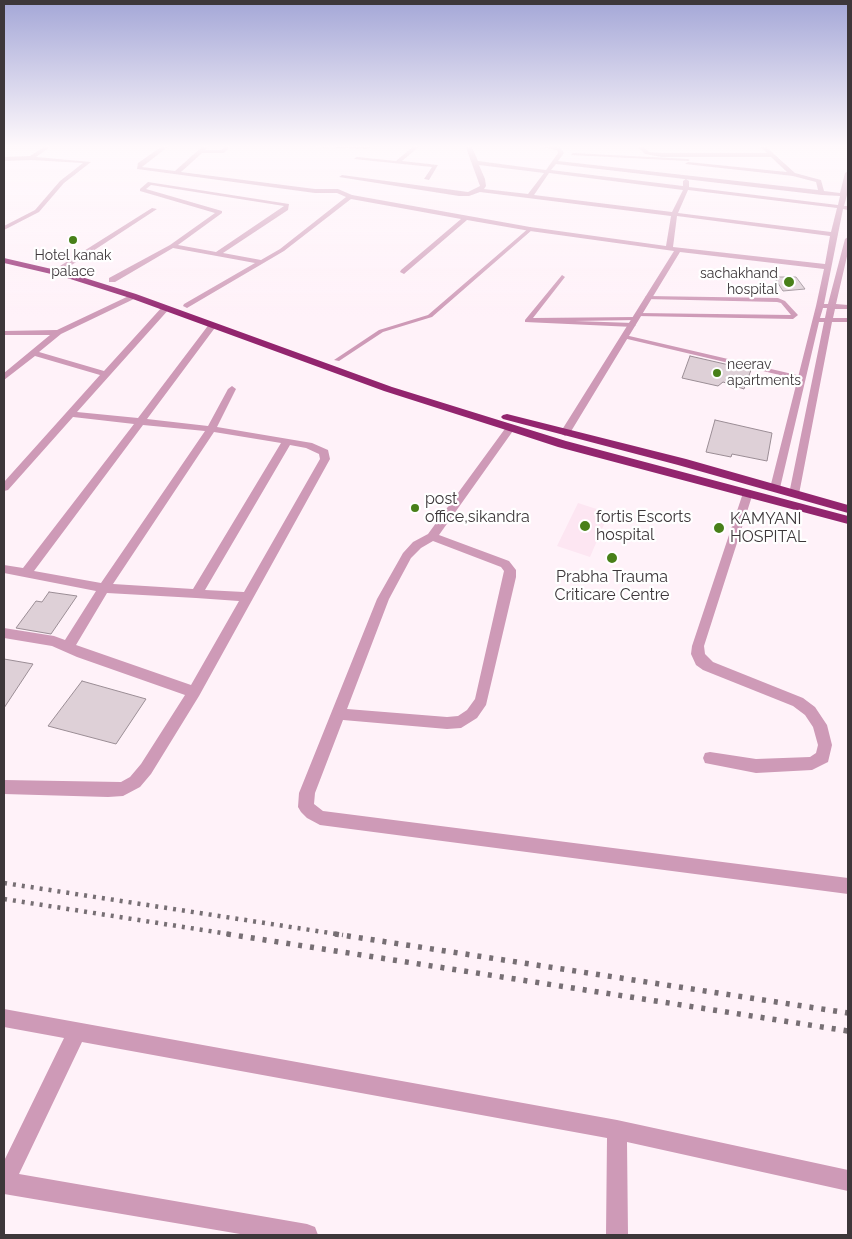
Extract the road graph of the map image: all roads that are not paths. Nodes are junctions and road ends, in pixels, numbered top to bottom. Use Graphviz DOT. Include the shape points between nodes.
graph roads {
  1 [pos="43,203"];
  2 [pos="187,203"];
  3 [pos="273,203"];
  4 [pos="341,203"];
  5 [pos="386,203"];
  6 [pos="582,203"];
  7 [pos="680,203"];
  8 [pos="807,203"];
  9 [pos="844,207"];
  10 [pos="154,209"];
  11 [pos="674,215"];
  12 [pos="465,218"];
  13 [pos="4,228"];
  14 [pos="530,229"];
  15 [pos="834,234"];
  16 [pos="848,239"];
  17 [pos="172,246"];
  18 [pos="674,249"];
  19 [pos="4,254"];
  20 [pos="217,254"];
  21 [pos="4,261"];
  22 [pos="262,262"];
  23 [pos="64,266"];
  24 [pos="828,267"];
  25 [pos="404,272"];
  26 [pos="562,277"];
  27 [pos="112,280"];
  28 [pos="133,296"];
  29 [pos="647,298"];
  30 [pos="187,306"];
  31 [pos="820,306"];
  32 [pos="832,306"];
  33 [pos="848,307"];
  34 [pos="166,308"];
  35 [pos="636,320"];
  36 [pos="828,320"];
  37 [pos="848,320"];
  38 [pos="815,321"];
  39 [pos="213,325"];
  40 [pos="58,332"];
  41 [pos="4,333"];
  42 [pos="626,337"];
  43 [pos="34,353"];
  44 [pos="337,360"];
  45 [pos="105,374"];
  46 [pos="4,376"];
  47 [pos="801,378"];
  48 [pos="232,389"];
  49 [pos="69,414"];
  50 [pos="140,421"];
  51 [pos="510,428"];
  52 [pos="211,429"];
  53 [pos="566,433"];
  54 [pos="287,442"];
  55 [pos="4,488"];
  56 [pos="775,488"];
  57 [pos="748,493"];
  58 [pos="794,494"];
  59 [pos="848,509"];
  60 [pos="848,520"];
  61 [pos="432,537"];
  62 [pos="4,569"];
  63 [pos="27,572"];
  64 [pos="104,588"];
  65 [pos="196,594"];
  66 [pos="246,597"];
  67 [pos="4,633"];
  68 [pos="68,646"];
  69 [pos="194,692"];
  70 [pos="338,714"];
  71 [pos="710,758"];
  72 [pos="4,787"];
  73 [pos="848,886"];
  74 [pos="4,1018"];
  75 [pos="77,1032"];
  76 [pos="617,1130"];
  77 [pos="848,1181"];
  78 [pos="4,1182"];
  79 [pos="307,1235"];
  80 [pos="618,1235"];
  1 -- 13 [label="street" via="36,211"];
  2 -- 17 [label="street" via="220,212"];
  3 -- 20 [label="street" via="287,205 286,209"];
  4 -- 22 [label="street"];
  5 -- 12 [label="street"];
  6 -- 11 [label="street"];
  7 -- 11 [label="street"];
  8 -- 9 [label="street"];
  9 -- 15 [label="street"];
  10 -- 23 [label="street"];
  11 -- 15 [label="street"];
  11 -- 18 [label="street"];
  12 -- 14 [label="street"];
  12 -- 25 [label="street"];
  14 -- 18 [label="street"];
  14 -- 44 [label="lane" via="430,316 381,330"];
  15 -- 24 [label="street"];
  16 -- 32 [label="street"];
  17 -- 20 [label="street"];
  17 -- 27 [label="street"];
  18 -- 24 [label="street"];
  18 -- 29 [label="street"];
  19 -- 23 [label="highway"];
  20 -- 22 [label="street"];
  21 -- 28 [label="highway" via="66,275"];
  22 -- 30 [label="street"];
  23 -- 27 [label="highway"];
  24 -- 31 [label="street"];
  26 -- 35 [label="lane" via="528,320"];
  27 -- 30 [label="highway"];
  28 -- 34 [label="highway"];
  28 -- 40 [label="street"];
  29 -- 35 [label="street"];
  29 -- 35 [label="lane" via="778,300 795,315"];
  30 -- 44 [label="highway"];
  31 -- 32 [label="street"];
  31 -- 38 [label="street"];
  32 -- 33 [label="street"];
  32 -- 36 [label="street"];
  34 -- 39 [label="highway"];
  34 -- 45 [label="street"];
  35 -- 42 [label="street"];
  36 -- 37 [label="street"];
  36 -- 38 [label="street"];
  36 -- 58 [label="street"];
  38 -- 47 [label="street"];
  39 -- 50 [label="street"];
  39 -- 51 [label="highway" via="388,389"];
  40 -- 41 [label="street"];
  40 -- 43 [label="street"];
  42 -- 47 [label="lane"];
  42 -- 53 [label="street"];
  43 -- 45 [label="street"];
  43 -- 46 [label="street"];
  44 -- 53 [label="highway" via="434,394"];
  45 -- 49 [label="street"];
  47 -- 56 [label="street"];
  48 -- 52 [label="street"];
  49 -- 50 [label="street"];
  49 -- 55 [label="street"];
  50 -- 52 [label="street"];
  50 -- 63 [label="street"];
  51 -- 57 [label="highway"];
  51 -- 61 [label="street"];
  52 -- 54 [label="street"];
  52 -- 64 [label="street"];
  53 -- 56 [label="highway"];
  54 -- 65 [label="street"];
  54 -- 66 [label="street" via="318,448 324,452 325,459"];
  56 -- 58 [label="highway"];
  57 -- 60 [label="highway"];
  57 -- 71 [label="street" via="698,654 708,666 798,702 820,725 825,744 822,757 812,763 756,766"];
  58 -- 59 [label="highway"];
  61 -- 70 [label="street" via="416,545 407,556 383,599"];
  61 -- 70 [label="street" via="505,564 510,570 481,701 461,722"];
  62 -- 63 [label="street"];
  63 -- 64 [label="street"];
  64 -- 65 [label="street"];
  64 -- 68 [label="street"];
  65 -- 66 [label="street"];
  66 -- 69 [label="street"];
  67 -- 68 [label="street"];
  68 -- 69 [label="street"];
  69 -- 72 [label="street" via="146,769 135,782 123,789"];
  70 -- 73 [label="street" via="307,793 306,807 320,818"];
  74 -- 75 [label="street"];
  75 -- 76 [label="street"];
  75 -- 78 [label="street"];
  76 -- 77 [label="street"];
  76 -- 80 [label="street"];
  78 -- 79 [label="street"];
}
